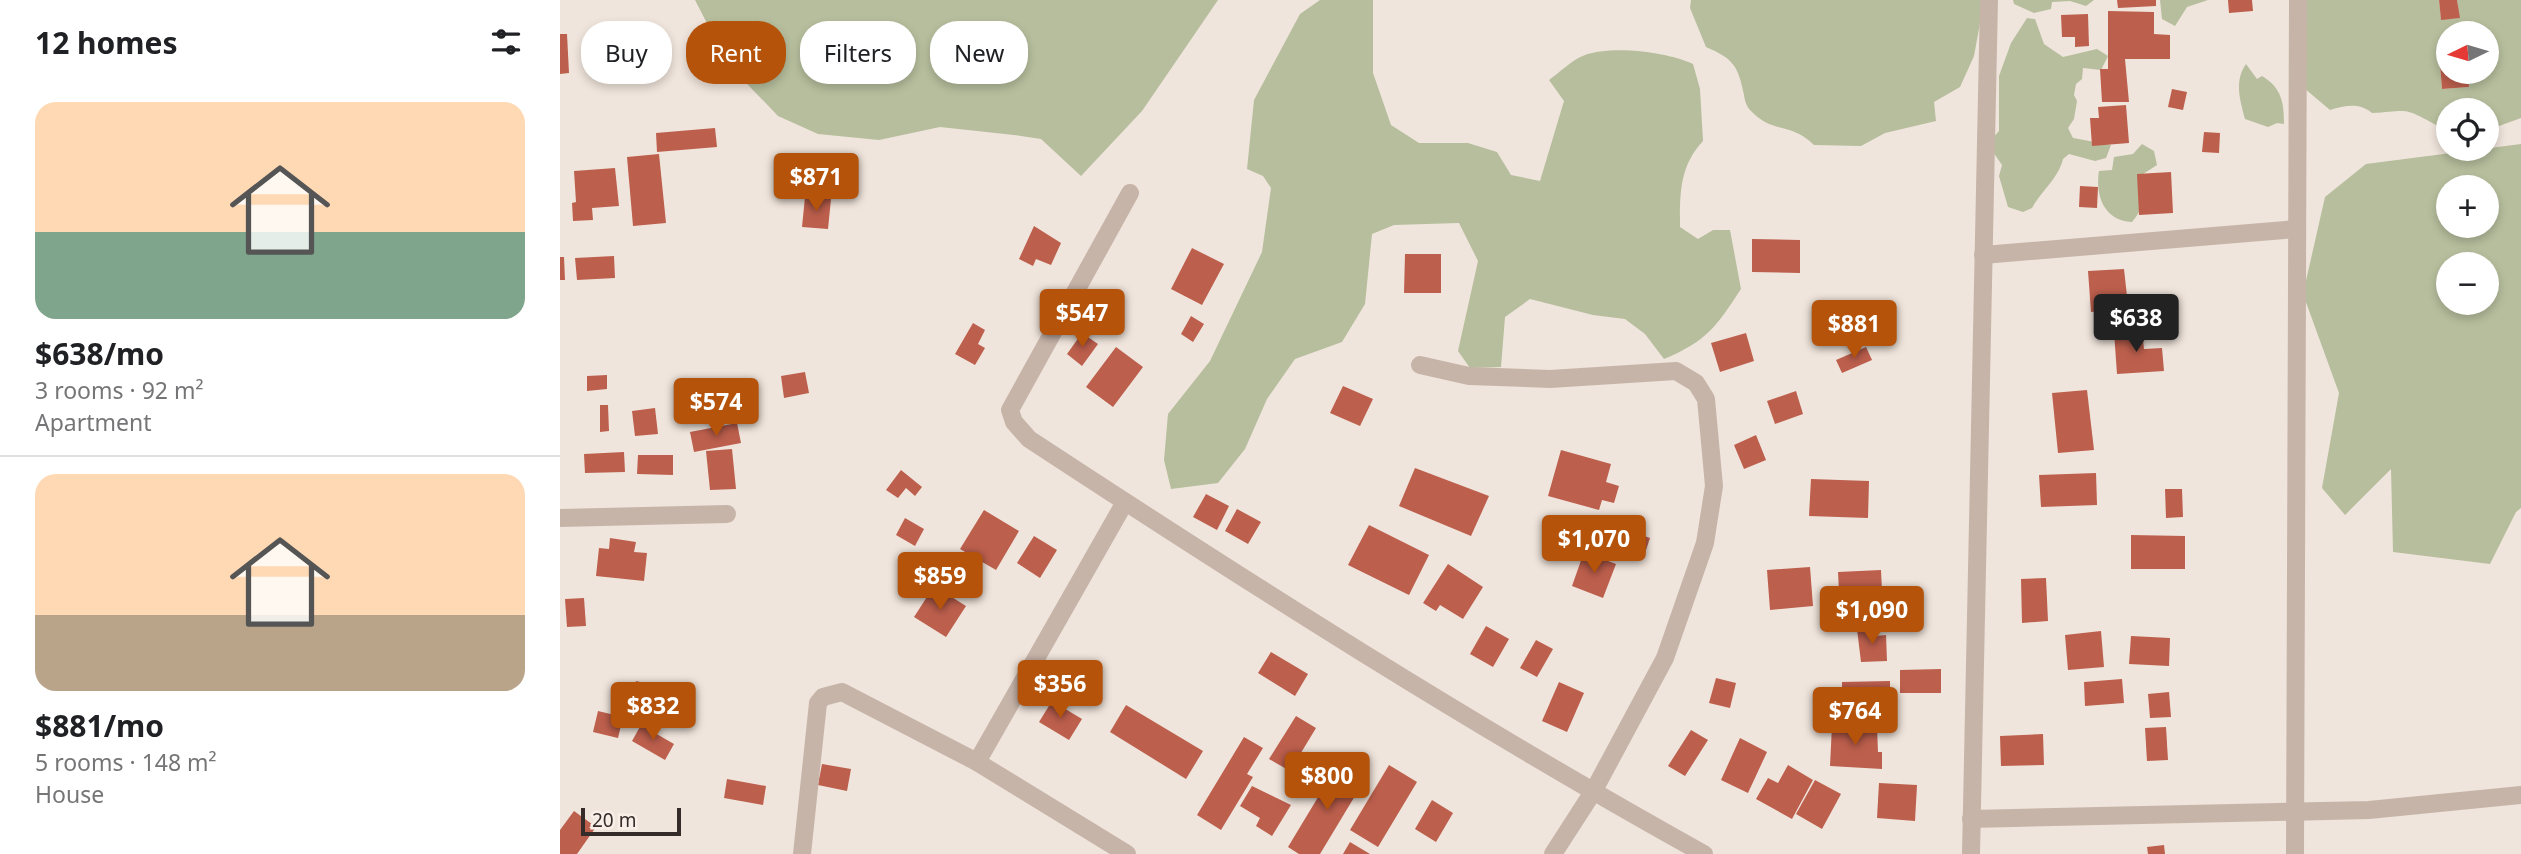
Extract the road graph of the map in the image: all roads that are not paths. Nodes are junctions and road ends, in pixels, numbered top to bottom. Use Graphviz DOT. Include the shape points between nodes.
graph roads {
  1 [pos="1989,0"];
  2 [pos="2298,0"];
  3 [pos="1130,193"];
  4 [pos="2296,229"];
  5 [pos="1983,255"];
  6 [pos="1420,365"];
  7 [pos="1125,502"];
  8 [pos="727,514"];
  9 [pos="560,518"];
  10 [pos="977,762"];
  11 [pos="1593,792"];
  12 [pos="2521,794"];
  13 [pos="2297,813"];
  14 [pos="1970,819"];
  15 [pos="802,854"];
  16 [pos="1127,854"];
  17 [pos="1553,854"];
  18 [pos="1704,854"];
  19 [pos="1971,854"];
  20 [pos="2295,854"];
  1 -- 5 [label="street"];
  2 -- 4 [label="street"];
  3 -- 7 [label="street" via="1010,410 1029,439"];
  4 -- 5 [label="street"];
  4 -- 13 [label="street"];
  5 -- 14 [label="street"];
  6 -- 11 [label="street" via="1469,376 1550,379 1676,371 1696,383 1706,399 1714,486 1705,543 1665,658"];
  7 -- 10 [label="street"];
  7 -- 11 [label="street" via="1284,607"];
  8 -- 9 [label="street"];
  10 -- 15 [label="street" via="847,692 823,696 818,703"];
  10 -- 16 [label="street"];
  11 -- 17 [label="street"];
  11 -- 18 [label="street"];
  12 -- 13 [label="street"];
  13 -- 14 [label="street"];
  13 -- 20 [label="street"];
  14 -- 19 [label="street"];
}
